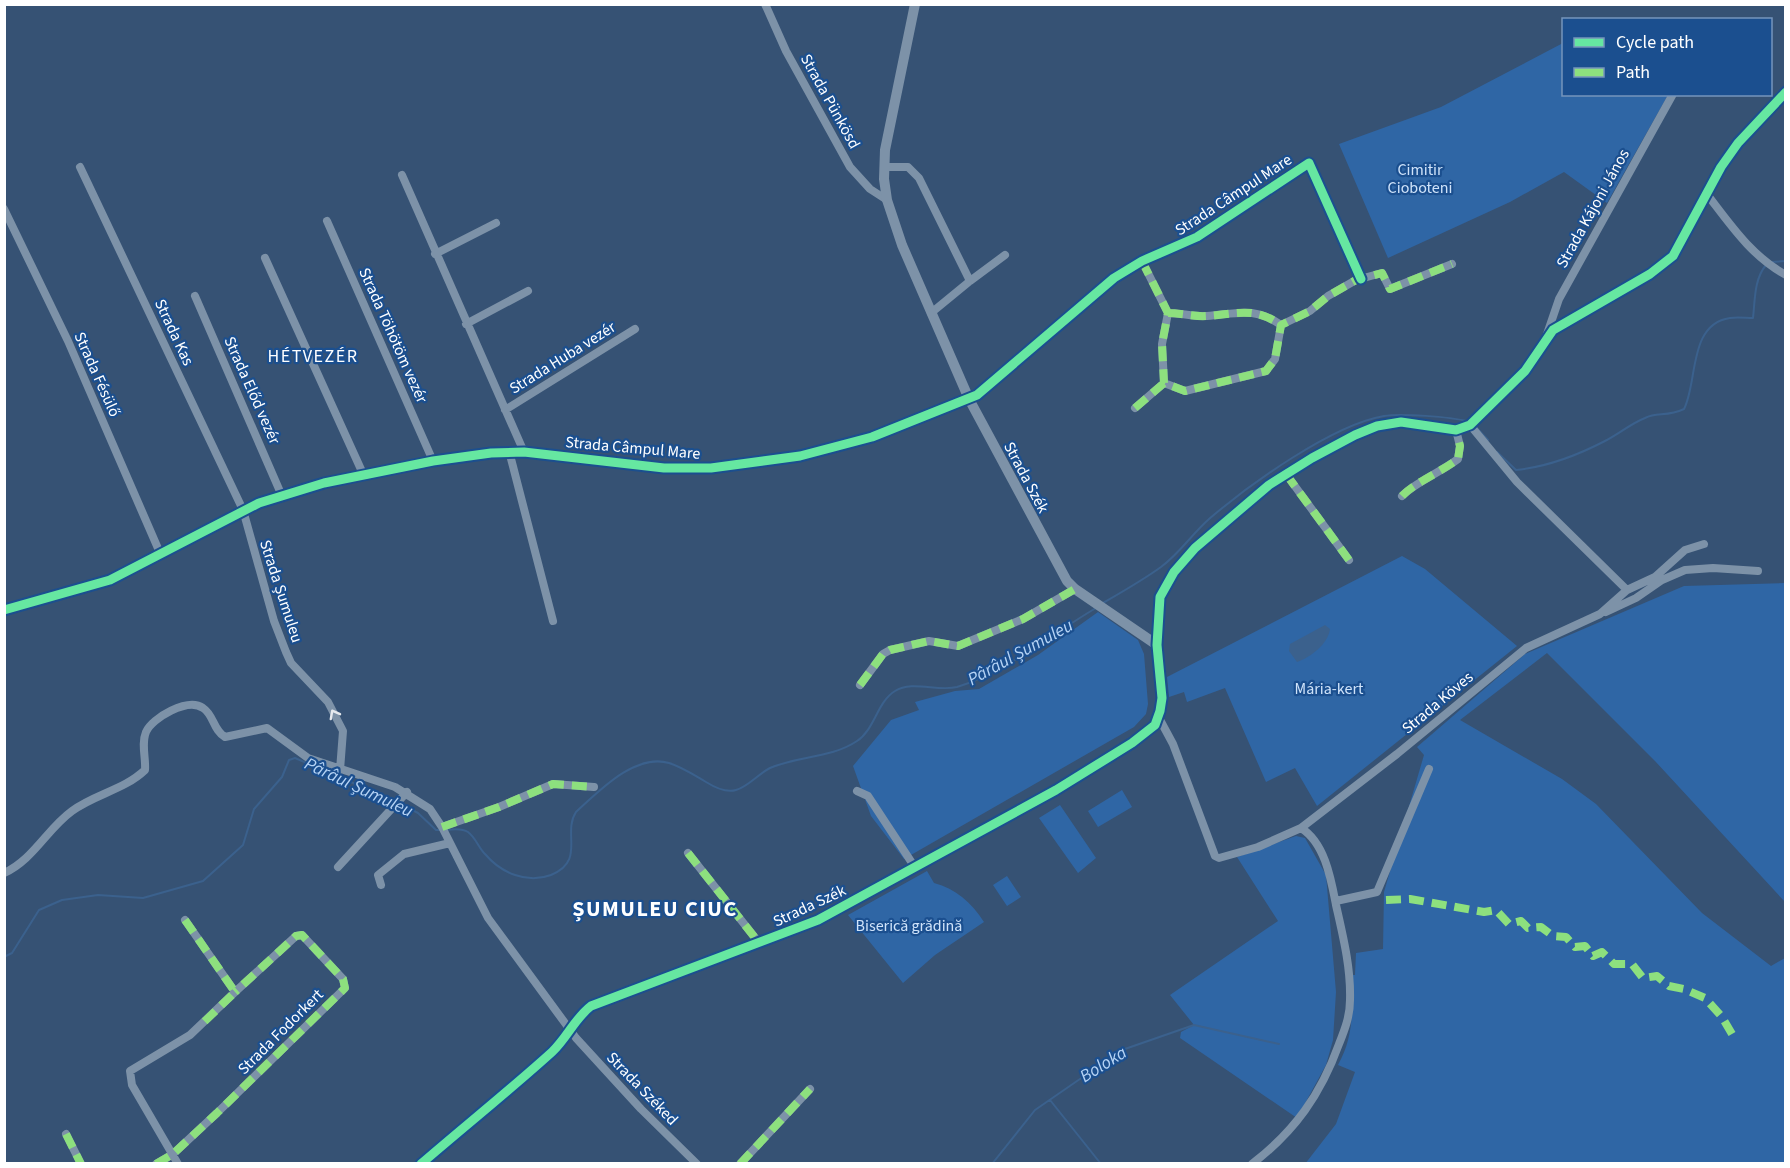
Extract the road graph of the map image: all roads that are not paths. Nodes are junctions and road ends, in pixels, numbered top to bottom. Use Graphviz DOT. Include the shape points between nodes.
graph roads {
  1 [pos="765,4"];
  2 [pos="915,4"];
  3 [pos="1785,92"];
  4 [pos="1672,96"];
  5 [pos="80,167"];
  6 [pos="884,167"];
  7 [pos="402,175"];
  8 [pos="1706,193"];
  9 [pos="886,200"];
  10 [pos="4,210"];
  11 [pos="327,221"];
  12 [pos="496,223"];
  13 [pos="435,254"];
  14 [pos="1005,255"];
  15 [pos="265,258"];
  16 [pos="1142,261"];
  17 [pos="1452,264"];
  18 [pos="1785,275"];
  19 [pos="1361,279"];
  20 [pos="970,281"];
  21 [pos="528,291"];
  22 [pos="195,296"];
  23 [pos="931,313"];
  24 [pos="1168,313"];
  25 [pos="466,324"];
  26 [pos="1281,325"];
  27 [pos="635,328"];
  28 [pos="1545,340"];
  29 [pos="1164,383"];
  30 [pos="969,399"];
  31 [pos="1136,408"];
  32 [pos="505,411"];
  33 [pos="1471,423"];
  34 [pos="1456,430"];
  35 [pos="509,452"];
  36 [pos="524,452"];
  37 [pos="433,461"];
  38 [pos="1286,474"];
  39 [pos="364,476"];
  40 [pos="282,496"];
  41 [pos="1402,496"];
  42 [pos="243,510"];
  43 [pos="1704,544"];
  44 [pos="160,553"];
  45 [pos="1349,560"];
  46 [pos="1670,565"];
  47 [pos="1758,571"];
  48 [pos="1678,575"];
  49 [pos="1075,589"];
  50 [pos="1627,590"];
  51 [pos="4,610"];
  52 [pos="1600,614"];
  53 [pos="553,621"];
  54 [pos="1157,645"];
  55 [pos="860,684"];
  56 [pos="1159,718"];
  57 [pos="1430,769"];
  58 [pos="340,770"];
  59 [pos="594,787"];
  60 [pos="857,791"];
  61 [pos="407,792"];
  62 [pos="442,827"];
  63 [pos="1301,828"];
  64 [pos="450,843"];
  65 [pos="688,853"];
  66 [pos="914,866"];
  67 [pos="338,867"];
  68 [pos="4,873"];
  69 [pos="381,885"];
  70 [pos="1336,901"];
  71 [pos="185,920"];
  72 [pos="760,944"];
  73 [pos="235,992"];
  74 [pos="571,1030"];
  75 [pos="810,1089"];
  76 [pos="66,1134"];
  77 [pos="173,1154"];
  78 [pos="81,1164"];
  79 [pos="156,1164"];
  80 [pos="178,1164"];
  81 [pos="421,1164"];
  82 [pos="697,1164"];
  83 [pos="740,1164"];
  84 [pos="1252,1164"];
  1 -- 9 [label="street, Strada Pünkösd" via="786,51 850,167"];
  2 -- 6 [label="street, Strada Szék"];
  3 -- 8 [label="street, Strada Kájoni János" via="1738,143"];
  4 -- 28 [label="street, Strada Kájoni János" via="1559,299"];
  5 -- 42 [label="street, Strada Kas"];
  6 -- 9 [label="street, Strada Szék"];
  6 -- 20 [label="street" via="908,167 919,178"];
  7 -- 13 [label="street, Strada Huba vezér"];
  8 -- 18 [label="street" via="1763,262"];
  8 -- 28 [label="street, Strada Kájoni János" via="1673,256 1650,274 1562,322"];
  9 -- 23 [label="street, Strada Szék"];
  10 -- 44 [label="street, Strada Fésülő" via="68,341"];
  11 -- 37 [label="street, Strada Töhötöm vezér"];
  12 -- 13 [label="street"];
  13 -- 25 [label="street, Strada Huba vezér"];
  14 -- 20 [label="street"];
  15 -- 39 [label="street"];
  16 -- 19 [label="street, Strada Câmpul Mare" via="1197,237 1309,163"];
  16 -- 24 [label="street"];
  16 -- 30 [label="street, Strada Câmpul Mare" via="1091,296"];
  17 -- 19 [label="street" via="1390,289 1383,273"];
  19 -- 26 [label="street"];
  20 -- 23 [label="street"];
  21 -- 25 [label="street"];
  22 -- 40 [label="street, Strada Előd vezér"];
  23 -- 30 [label="street, Strada Szék"];
  24 -- 26 [label="street" via="1206,316 1238,311 1271,318"];
  24 -- 29 [label="street" via="1162,344"];
  25 -- 32 [label="street, Strada Huba vezér"];
  26 -- 29 [label="street" via="1275,359 1266,370 1185,392"];
  27 -- 32 [label="street, Strada Huba vezér"];
  28 -- 33 [label="street, Strada Kájoni János" via="1525,370"];
  29 -- 31 [label="street"];
  30 -- 36 [label="street, Strada Câmpul Mare" via="835,448 735,466 664,468"];
  30 -- 49 [label="street, Strada Szék" via="1057,565"];
  32 -- 36 [label="street, Strada Huba vezér"];
  33 -- 34 [label="street, Strada Kájoni János"];
  33 -- 50 [label="street" via="1517,482"];
  34 -- 38 [label="street, Strada Kájoni János" via="1401,422 1377,426"];
  34 -- 41 [label="street" via="1458,459"];
  35 -- 36 [label="street, Strada Câmpul Mare"];
  35 -- 37 [label="street, Strada Câmpul Mare"];
  35 -- 53 [label="street"];
  37 -- 39 [label="street, Strada Câmpul Mare"];
  38 -- 45 [label="street"];
  38 -- 54 [label="street, Strada Kájoni János" via="1228,518 1174,572 1160,597"];
  39 -- 40 [label="street, Strada Câmpul Mare"];
  40 -- 42 [label="street, Strada Câmpul Mare"];
  42 -- 44 [label="street, Strada Câmpul Mare"];
  58 -- 42 [label="street, Strada Șumuleu, one-way" via="343,730 327,702 291,663"];
  43 -- 46 [label="street, Strada Köves" via="1685,550"];
  44 -- 51 [label="street, Strada Câmpul Mare" via="98,585"];
  46 -- 48 [label="street"];
  46 -- 50 [label="street, Strada Köves"];
  47 -- 48 [label="street, Strada Köves" via="1696,568"];
  48 -- 52 [label="street, Strada Köves"];
  49 -- 54 [label="street, Strada Szék"];
  49 -- 55 [label="street" via="1023,619 958,646 929,641 890,650"];
  50 -- 52 [label="street, Strada Köves"];
  52 -- 63 [label="street, Strada Köves" via="1526,648"];
  54 -- 56 [label="street" via="1162,698"];
  56 -- 63 [label="street, Strada Köves" via="1173,744 1215,856 1238,854"];
  56 -- 66 [label="street, Strada Szék" via="1109,758"];
  57 -- 70 [label="street" via="1377,892"];
  58 -- 61 [label="street"];
  58 -- 68 [label="street" via="308,758 267,728 225,737 203,708 188,705 164,716 146,731 145,770 140,776 75,809 23,862"];
  59 -- 62 [label="street" via="553,784"];
  60 -- 66 [label="street" via="868,796"];
  61 -- 62 [label="street" via="430,808"];
  61 -- 67 [label="street"];
  62 -- 64 [label="street"];
  63 -- 70 [label="street" via="1318,847"];
  64 -- 69 [label="street" via="398,857 378,875"];
  64 -- 74 [label="street" via="488,918"];
  65 -- 72 [label="street"];
  66 -- 72 [label="street, Strada Szék" via="818,920"];
  70 -- 84 [label="street" via="1350,988 1347,1023 1331,1067 1311,1104 1284,1137"];
  71 -- 73 [label="street"];
  72 -- 74 [label="street, Strada Szék" via="591,1006"];
  73 -- 77 [label="street, Strada Fodorkert" via="190,1035 130,1071 132,1085"];
  73 -- 77 [label="street, Strada Fodorkert" via="296,936 302,935 343,979 345,988"];
  74 -- 81 [label="street, Strada Szék" via="552,1052"];
  74 -- 82 [label="street, Strada Széked"];
  75 -- 83 [label="street"];
  76 -- 78 [label="street"];
  77 -- 79 [label="street, Strada Fodorkert"];
  77 -- 80 [label="street, Strada Fodorkert"];
}
